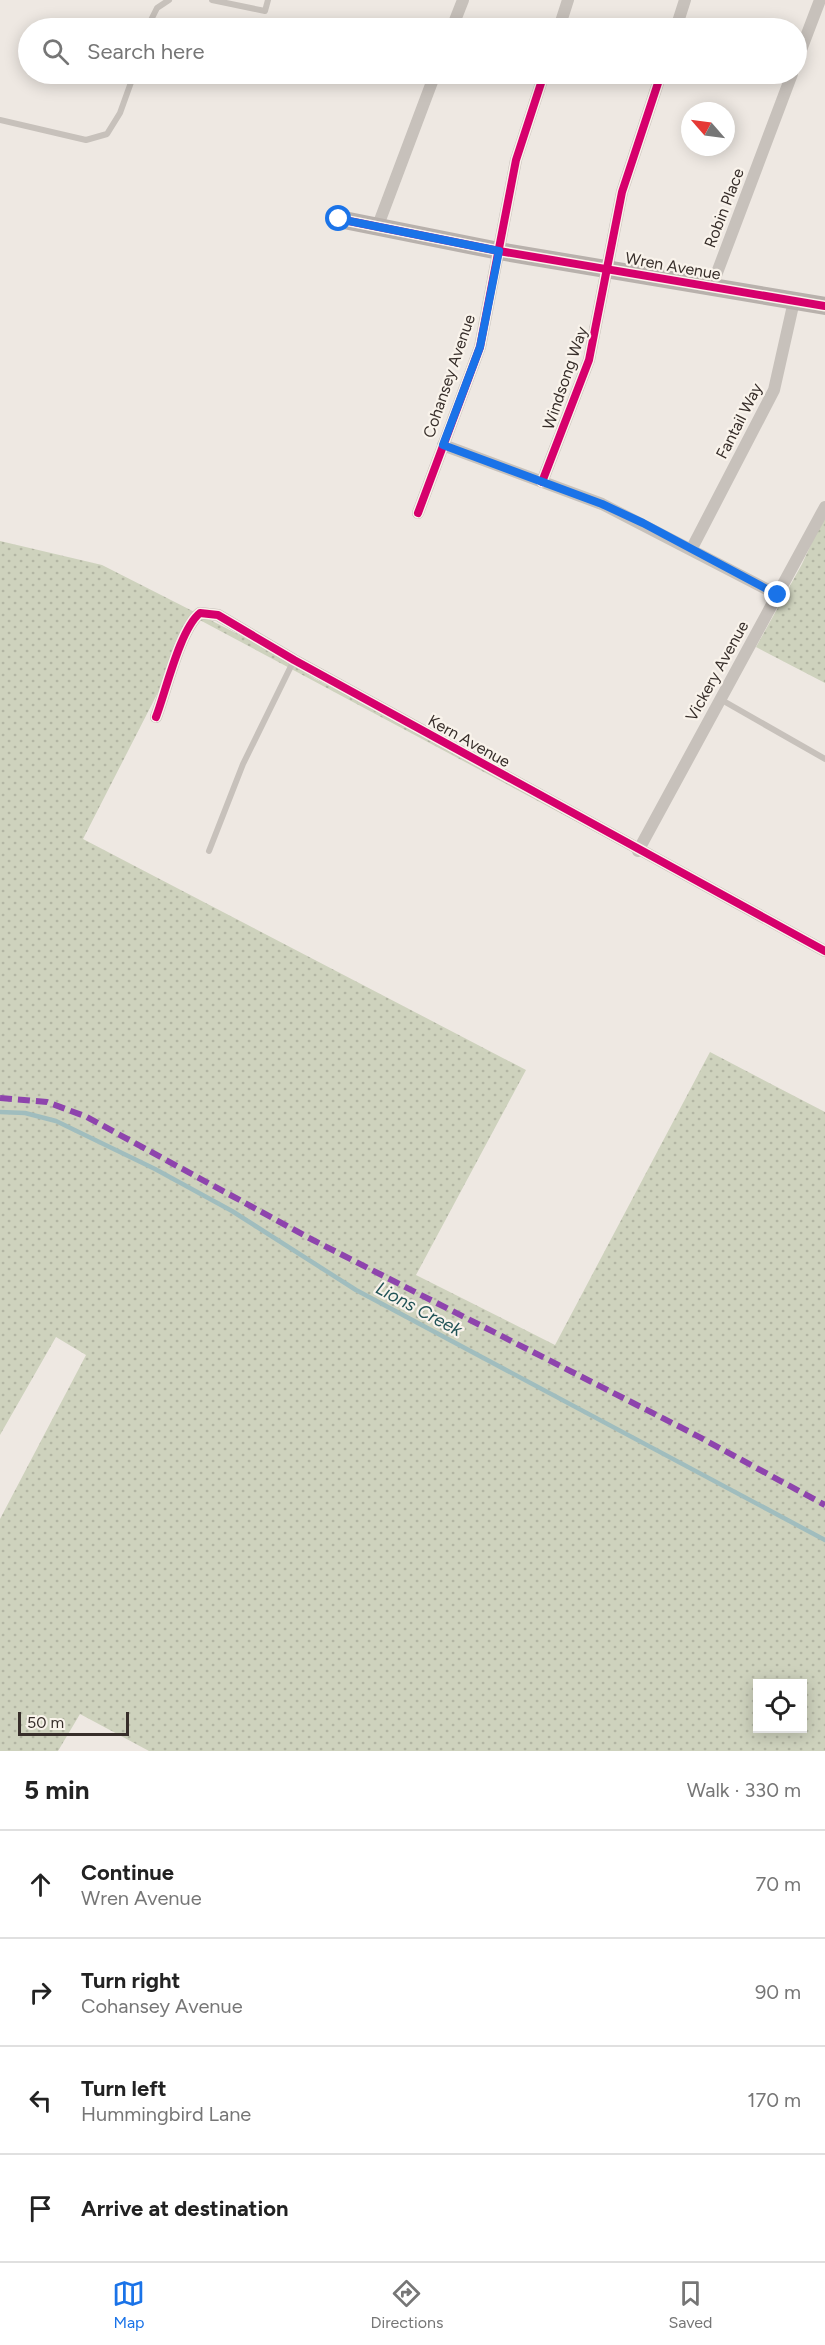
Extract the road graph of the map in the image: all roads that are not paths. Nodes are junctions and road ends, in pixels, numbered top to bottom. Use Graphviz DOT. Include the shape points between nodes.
graph roads {
  1 [pos="169,0"];
  2 [pos="212,0"];
  3 [pos="268,0"];
  4 [pos="463,0"];
  5 [pos="568,0"];
  6 [pos="685,0"];
  7 [pos="820,0"];
  8 [pos="152,18"];
  9 [pos="456,18"];
  10 [pos="562,18"];
  11 [pos="679,18"];
  12 [pos="807,34"];
  13 [pos="130,84"];
  14 [pos="431,84"];
  15 [pos="541,84"];
  16 [pos="658,84"];
  17 [pos="788,84"];
  18 [pos="0,120"];
  19 [pos="339,219"];
  20 [pos="377,228"];
  21 [pos="499,251"];
  22 [pos="608,269"];
  23 [pos="712,286"];
  24 [pos="794,301"];
  25 [pos="825,306"];
  26 [pos="443,445"];
  27 [pos="542,482"];
  28 [pos="825,507"];
  29 [pos="418,513"];
  30 [pos="692,548"];
  31 [pos="778,595"];
  32 [pos="294,660"];
  33 [pos="719,699"];
  34 [pos="156,717"];
  35 [pos="825,759"];
  36 [pos="209,851"];
  37 [pos="638,851"];
  38 [pos="825,951"];
  1 -- 8 [label="lane"];
  2 -- 3 [label="lane" via="265,11"];
  4 -- 9 [label="street"];
  5 -- 10 [label="street"];
  6 -- 11 [label="street"];
  7 -- 12 [label="street"];
  13 -- 18 [label="lane" via="107,134 86,140"];
  14 -- 20 [label="street"];
  15 -- 21 [label="street, Cohansey Avenue" via="516,160"];
  16 -- 22 [label="street, Windsong Way" via="622,192"];
  17 -- 23 [label="street, Robin Place"];
  19 -- 20 [label="street, Wren Avenue"];
  20 -- 21 [label="street, Wren Avenue"];
  21 -- 22 [label="street, Wren Avenue"];
  21 -- 26 [label="street, Cohansey Avenue" via="480,347"];
  22 -- 23 [label="street, Wren Avenue"];
  22 -- 27 [label="street, Windsong Way" via="589,360"];
  23 -- 24 [label="street, Wren Avenue"];
  24 -- 25 [label="street, Wren Avenue"];
  24 -- 30 [label="street, Fantail Way" via="774,390"];
  26 -- 27 [label="street"];
  26 -- 29 [label="street, Cohansey Avenue"];
  27 -- 30 [label="street" via="602,504"];
  28 -- 31 [label="street, Vickery Avenue"];
  30 -- 31 [label="street"];
  31 -- 33 [label="street, Vickery Avenue"];
  32 -- 34 [label="street, Kern Avenue" via="218,615 200,613 183,639"];
  32 -- 36 [label="lane" via="243,764"];
  32 -- 37 [label="street, Kern Avenue"];
  33 -- 35 [label="lane"];
  33 -- 37 [label="street, Vickery Avenue"];
  37 -- 38 [label="street, Kern Avenue"];
}
